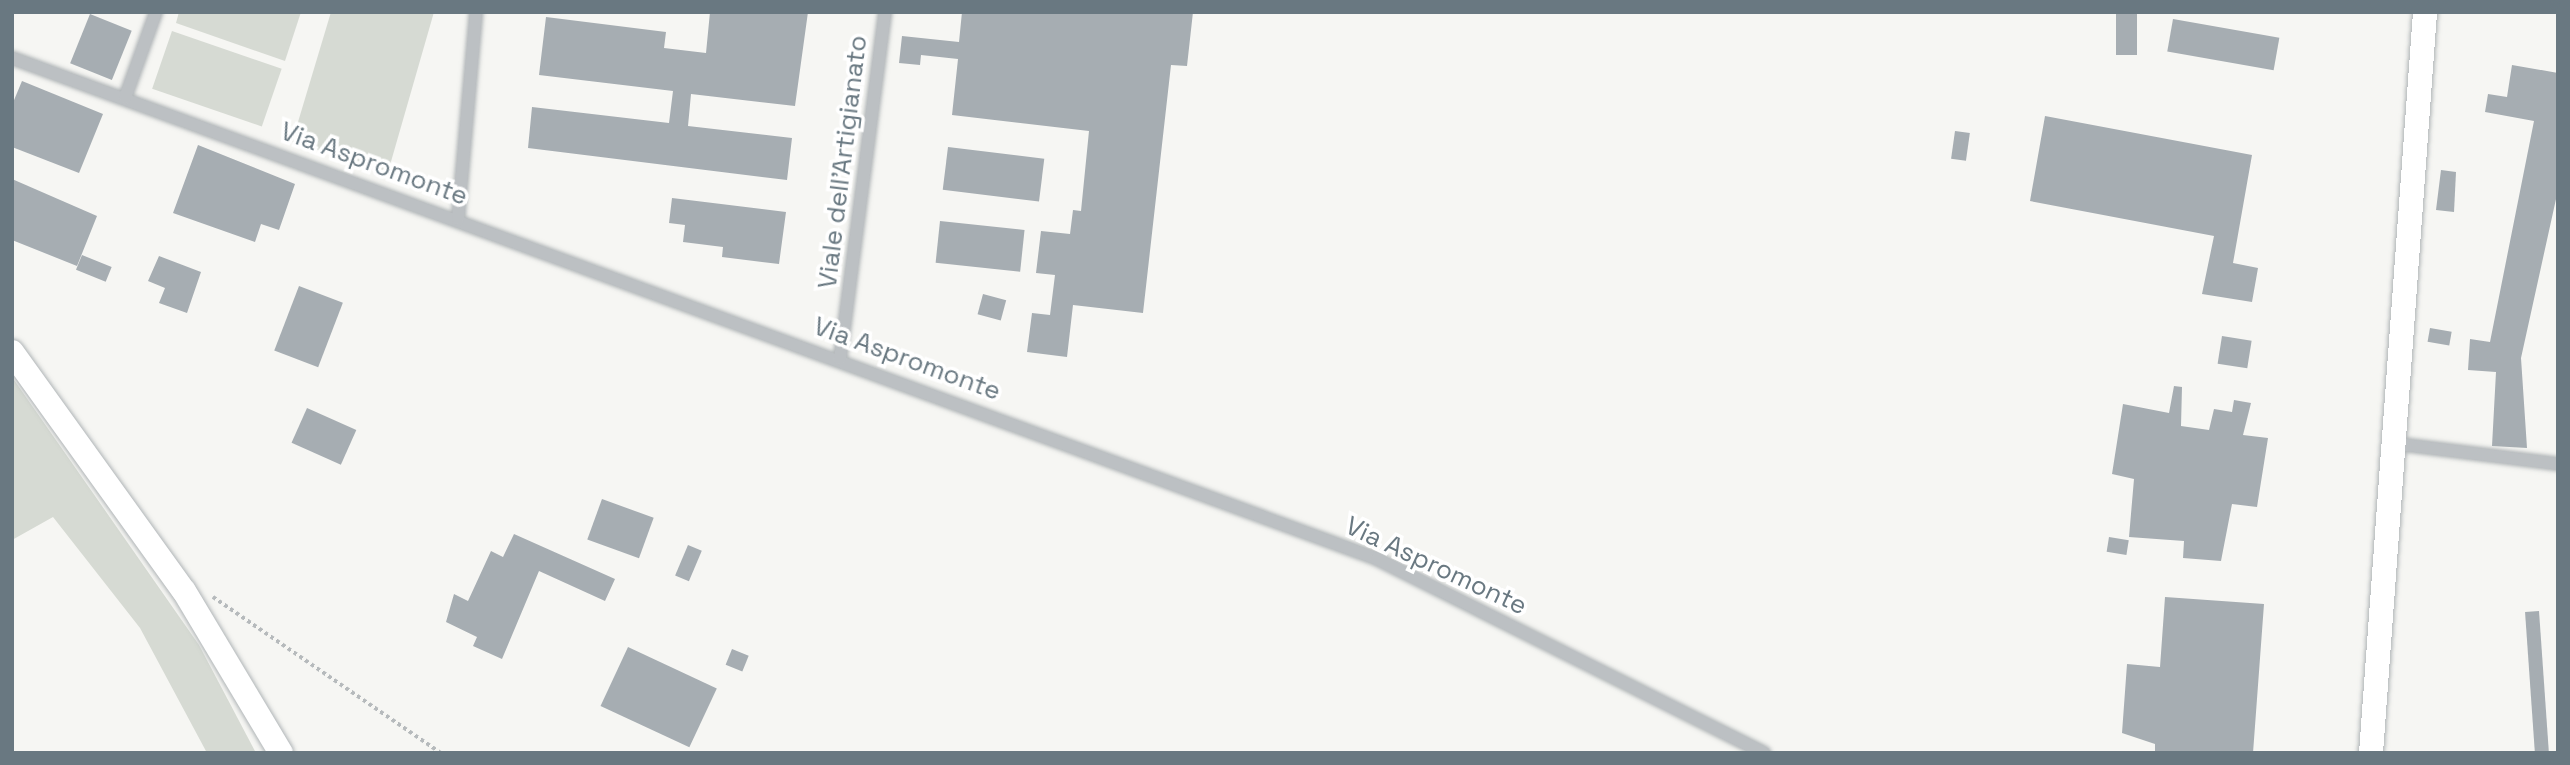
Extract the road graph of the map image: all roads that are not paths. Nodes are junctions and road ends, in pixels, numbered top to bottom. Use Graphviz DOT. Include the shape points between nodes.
graph roads {
  1 [pos="156,12"];
  2 [pos="476,12"];
  3 [pos="884,12"];
  4 [pos="2425,12"];
  5 [pos="12,58"];
  6 [pos="125,98"];
  7 [pos="458,219"];
  8 [pos="12,352"];
  9 [pos="841,359"];
  10 [pos="2398,444"];
  11 [pos="2558,464"];
  12 [pos="281,753"];
  13 [pos="1764,753"];
  14 [pos="2371,753"];
  1 -- 6 [label="street"];
  2 -- 7 [label="street"];
  3 -- 9 [label="street, Viale dell'Artigianato"];
  4 -- 10 [label="main road"];
  5 -- 6 [label="street, Via Aspromonte"];
  6 -- 7 [label="street, Via Aspromonte"];
  7 -- 9 [label="street, Via Aspromonte"];
  8 -- 12 [label="main road" via="184,591"];
  9 -- 13 [label="street, Via Aspromonte" via="1377,559"];
  10 -- 11 [label="street"];
  10 -- 14 [label="main road"];
}
